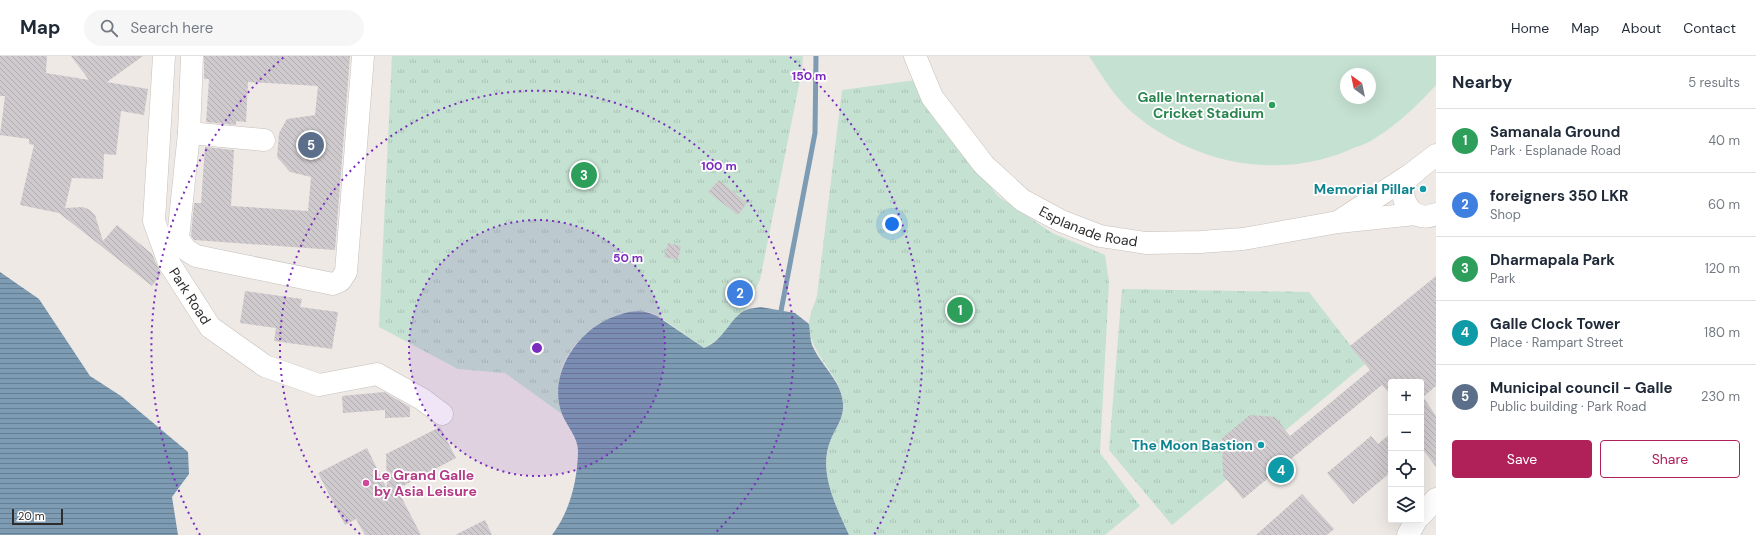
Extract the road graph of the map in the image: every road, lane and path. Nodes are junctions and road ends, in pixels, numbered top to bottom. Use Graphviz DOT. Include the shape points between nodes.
graph roads {
  1 [pos="164,56"];
  2 [pos="192,56"];
  3 [pos="363,56"];
  4 [pos="915,56"];
  5 [pos="189,133"];
  6 [pos="264,140"];
  7 [pos="1436,155"];
  8 [pos="1436,172"];
  9 [pos="1410,175"];
  10 [pos="1427,217"];
  11 [pos="1338,222"];
  12 [pos="442,414"];
  13 [pos="1436,499"];
  14 [pos="1424,512"];
  15 [pos="1414,523"];
  16 [pos="1408,535"];
  1 -- 12 [label="street, Park Road" via="154,221 169,263 210,327 265,366 319,385 377,374 422,399"];
  2 -- 5 [label="street"];
  3 -- 5 [label="street" via="346,272 340,281 334,284 196,256 185,249 178,238"];
  4 -- 11 [label="street, Esplanade Road" via="932,97 984,165 1022,200 1061,221 1100,236 1146,243 1243,239"];
  5 -- 6 [label="street"];
  7 -- 9 [label="street, Esplanade Road"];
  8 -- 9 [label="street" via="1426,170"];
  9 -- 10 [label="street" via="1404,185 1403,196 1407,206"];
  9 -- 11 [label="street, Esplanade Road"];
  10 -- 11 [label="street, Esplanade Road"];
  13 -- 14 [label="street"];
  15 -- 16 [label="street"];
}
